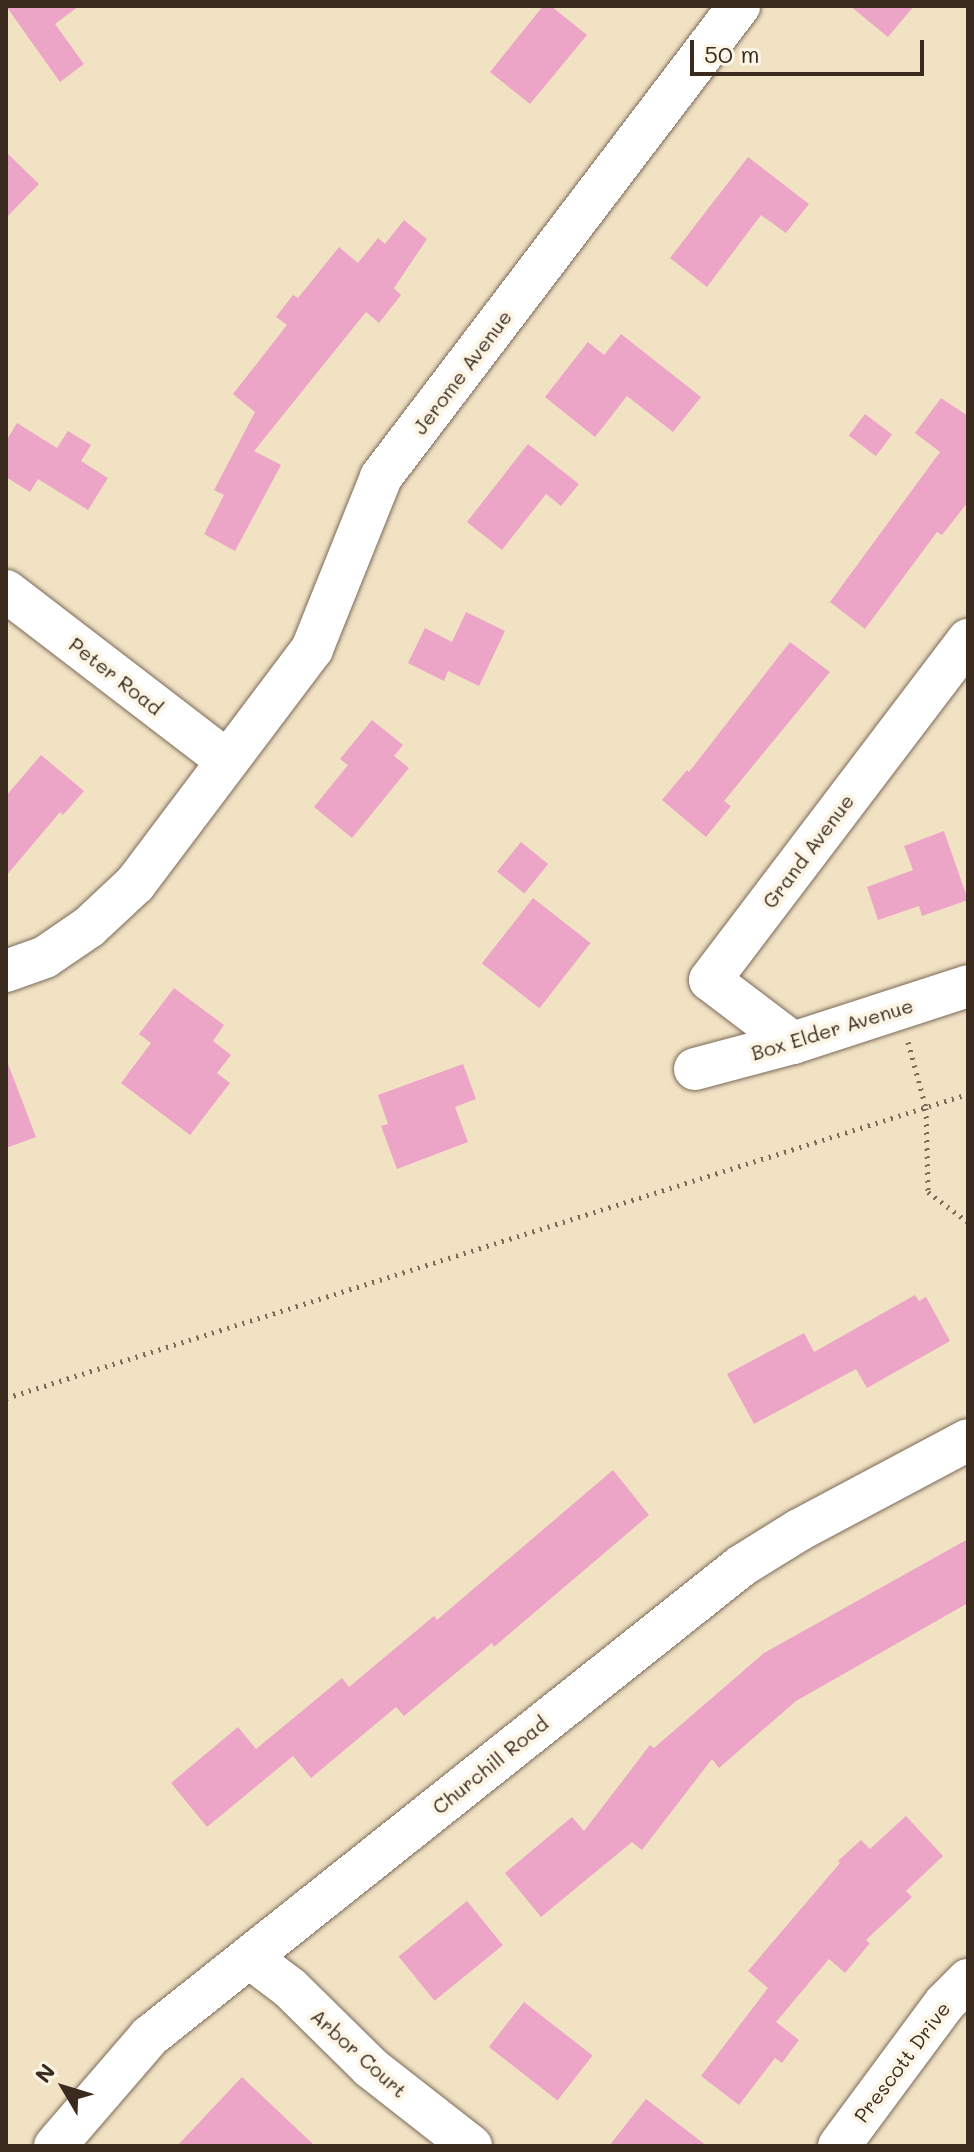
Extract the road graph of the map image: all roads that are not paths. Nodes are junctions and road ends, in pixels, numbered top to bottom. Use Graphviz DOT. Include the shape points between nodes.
graph roads {
  1 [pos="728,10"];
  2 [pos="6,591"];
  3 [pos="968,640"];
  4 [pos="226,760"];
  5 [pos="6,971"];
  6 [pos="968,986"];
  7 [pos="793,1043"];
  8 [pos="695,1069"];
  9 [pos="968,1440"];
  10 [pos="249,1957"];
  11 [pos="968,1980"];
  12 [pos="55,2146"];
  13 [pos="471,2146"];
  14 [pos="839,2146"];
  1 -- 4 [label="street, Jerome Avenue" via="381,477 312,649"];
  2 -- 4 [label="street, Peter Road"];
  3 -- 7 [label="street, Grand Avenue" via="710,980"];
  4 -- 5 [label="street" via="135,884 89,927 45,957"];
  6 -- 7 [label="street, Box Elder Avenue"];
  7 -- 8 [label="street, Box Elder Avenue"];
  9 -- 10 [label="street, Churchill Road" via="741,1566"];
  10 -- 12 [label="street, Churchill Road" via="150,2036"];
  10 -- 13 [label="street, Arbor Court" via="290,1988 371,2068"];
  11 -- 14 [label="street, Prescott Drive" via="945,2003"];
}
